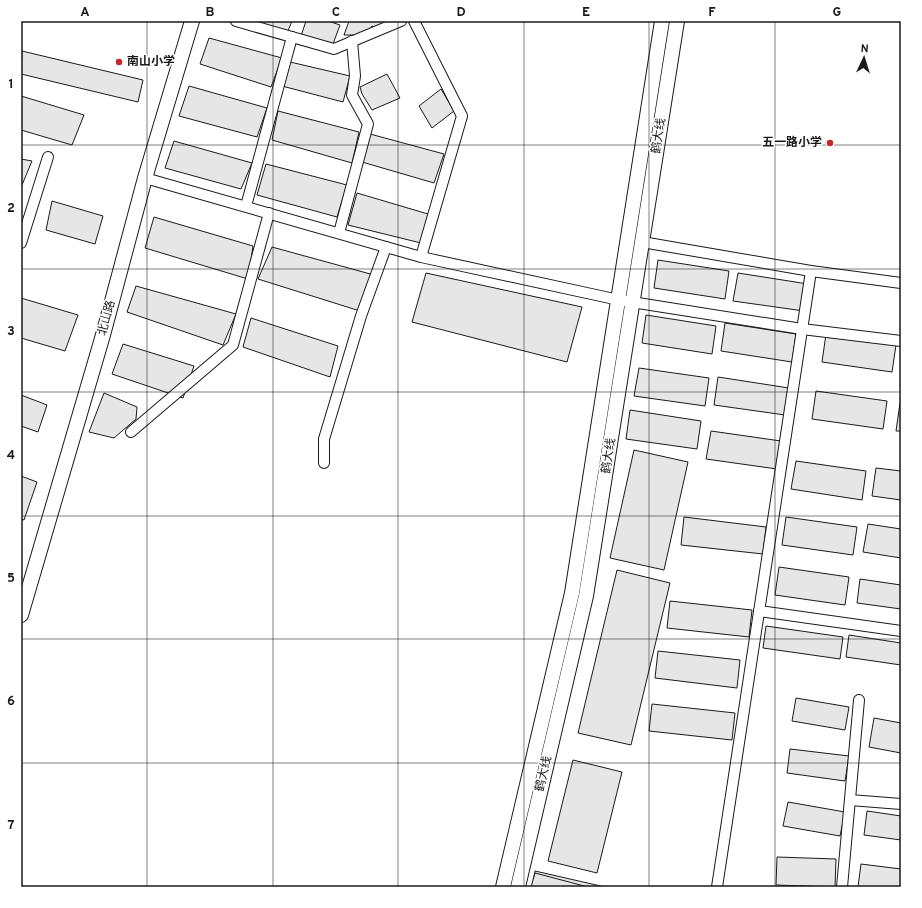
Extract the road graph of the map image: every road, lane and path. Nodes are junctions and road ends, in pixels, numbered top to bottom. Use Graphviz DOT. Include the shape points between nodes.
graph roads {
  1 [pos="192,21"];
  2 [pos="236,21"];
  3 [pos="401,21"];
  4 [pos="414,21"];
  5 [pos="662,21"];
  6 [pos="677,21"];
  7 [pos="292,37"];
  8 [pos="352,41"];
  9 [pos="48,157"];
  10 [pos="145,178"];
  11 [pos="246,206"];
  12 [pos="269,213"];
  13 [pos="339,233"];
  14 [pos="642,242"];
  15 [pos="21,243"];
  16 [pos="386,247"];
  17 [pos="421,257"];
  18 [pos="811,271"];
  19 [pos="901,283"];
  20 [pos="626,301"];
  21 [pos="802,329"];
  22 [pos="901,341"];
  23 [pos="131,432"];
  24 [pos="324,463"];
  25 [pos="759,611"];
  26 [pos="21,615"];
  27 [pos="901,631"];
  28 [pos="859,700"];
  29 [pos="850,800"];
  30 [pos="901,804"];
  31 [pos="503,887"];
  32 [pos="518,887"];
  33 [pos="717,887"];
  34 [pos="842,887"];
  1 -- 10 [label="main road, 北山路"];
  2 -- 7 [label="street"];
  3 -- 8 [label="street"];
  4 -- 17 [label="street" via="462,116"];
  5 -- 20 [label="main road, 鹤大线"];
  6 -- 14 [label="main road, 鹤大线"];
  7 -- 8 [label="street" via="334,49"];
  7 -- 11 [label="street"];
  8 -- 13 [label="street" via="355,76 352,95 368,124"];
  9 -- 15 [label="street"];
  10 -- 11 [label="street"];
  10 -- 26 [label="main road, 北山路"];
  11 -- 12 [label="street"];
  12 -- 13 [label="street"];
  12 -- 23 [label="street" via="233,345"];
  13 -- 16 [label="street"];
  14 -- 18 [label="street"];
  14 -- 20 [label="main road, 鹤大线"];
  16 -- 17 [label="street"];
  16 -- 24 [label="street" via="361,316 324,439"];
  17 -- 20 [label="street"];
  18 -- 19 [label="street"];
  18 -- 21 [label="street"];
  20 -- 21 [label="street"];
  20 -- 31 [label="main road, 鹤大线" via="572,593"];
  20 -- 32 [label="main road, 鹤大线" via="586,596"];
  21 -- 22 [label="street"];
  21 -- 25 [label="street"];
  25 -- 27 [label="street"];
  25 -- 33 [label="street"];
  28 -- 29 [label="street"];
  29 -- 30 [label="street"];
  29 -- 34 [label="street"];
}
